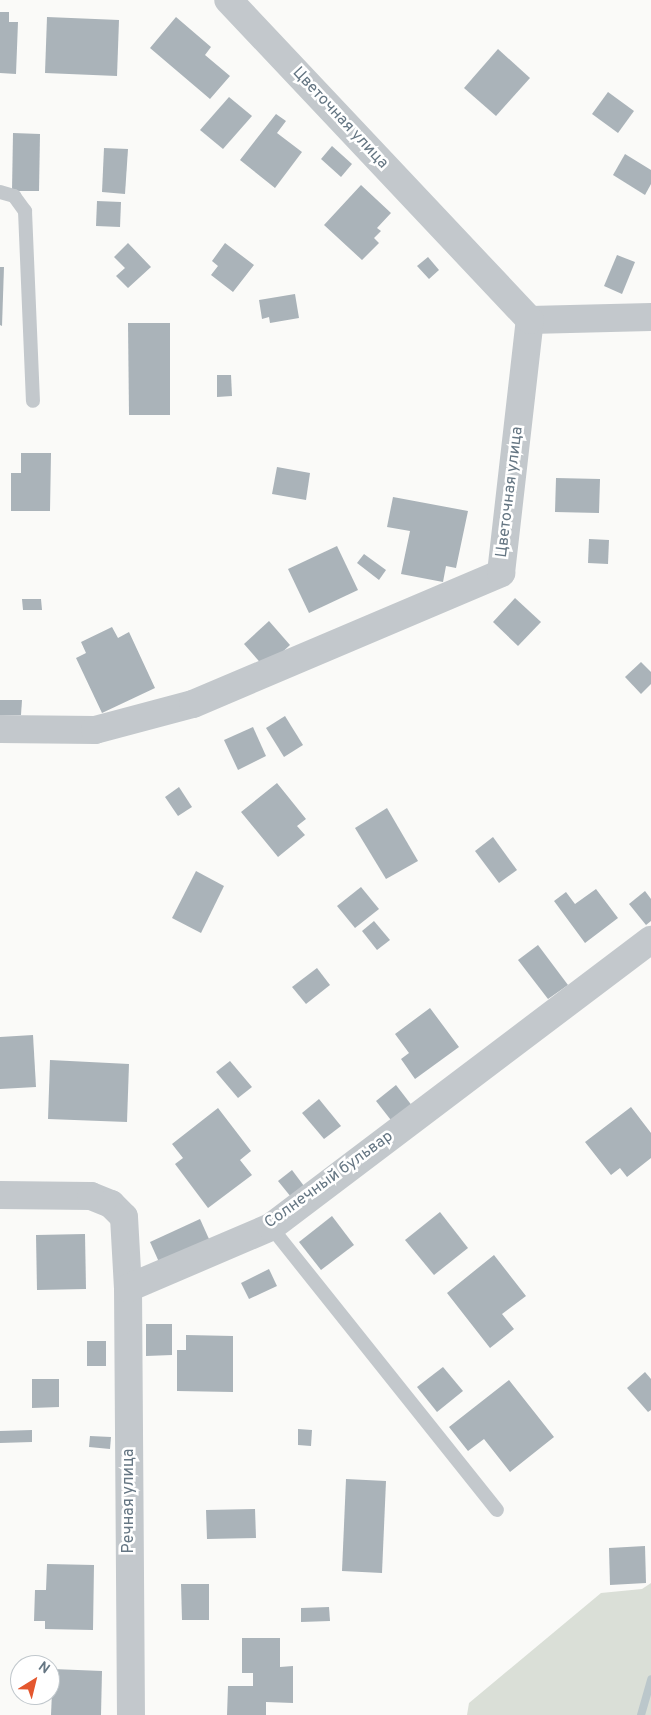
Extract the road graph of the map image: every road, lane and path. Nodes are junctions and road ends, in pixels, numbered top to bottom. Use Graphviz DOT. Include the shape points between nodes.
graph roads {
  1 [pos="228,0"];
  2 [pos="0,192"];
  3 [pos="651,318"];
  4 [pos="530,320"];
  5 [pos="34,401"];
  6 [pos="0,729"];
  7 [pos="651,940"];
  8 [pos="0,1195"];
  9 [pos="271,1226"];
  10 [pos="128,1288"];
  11 [pos="497,1510"];
  12 [pos="131,1715"];
  1 -- 4 [label="street, Цветочная улица"];
  2 -- 5 [label="lane" via="14,196 25,211"];
  3 -- 4 [label="street"];
  4 -- 6 [label="street, Цветочная улица" via="501,573 193,704 95,730"];
  7 -- 9 [label="street, Солнечный бульвар"];
  8 -- 10 [label="street" via="68,1194 91,1196 111,1204 124,1217"];
  9 -- 10 [label="street, Солнечный бульвар"];
  9 -- 11 [label="lane"];
  10 -- 12 [label="street, Речная улица"];
}
